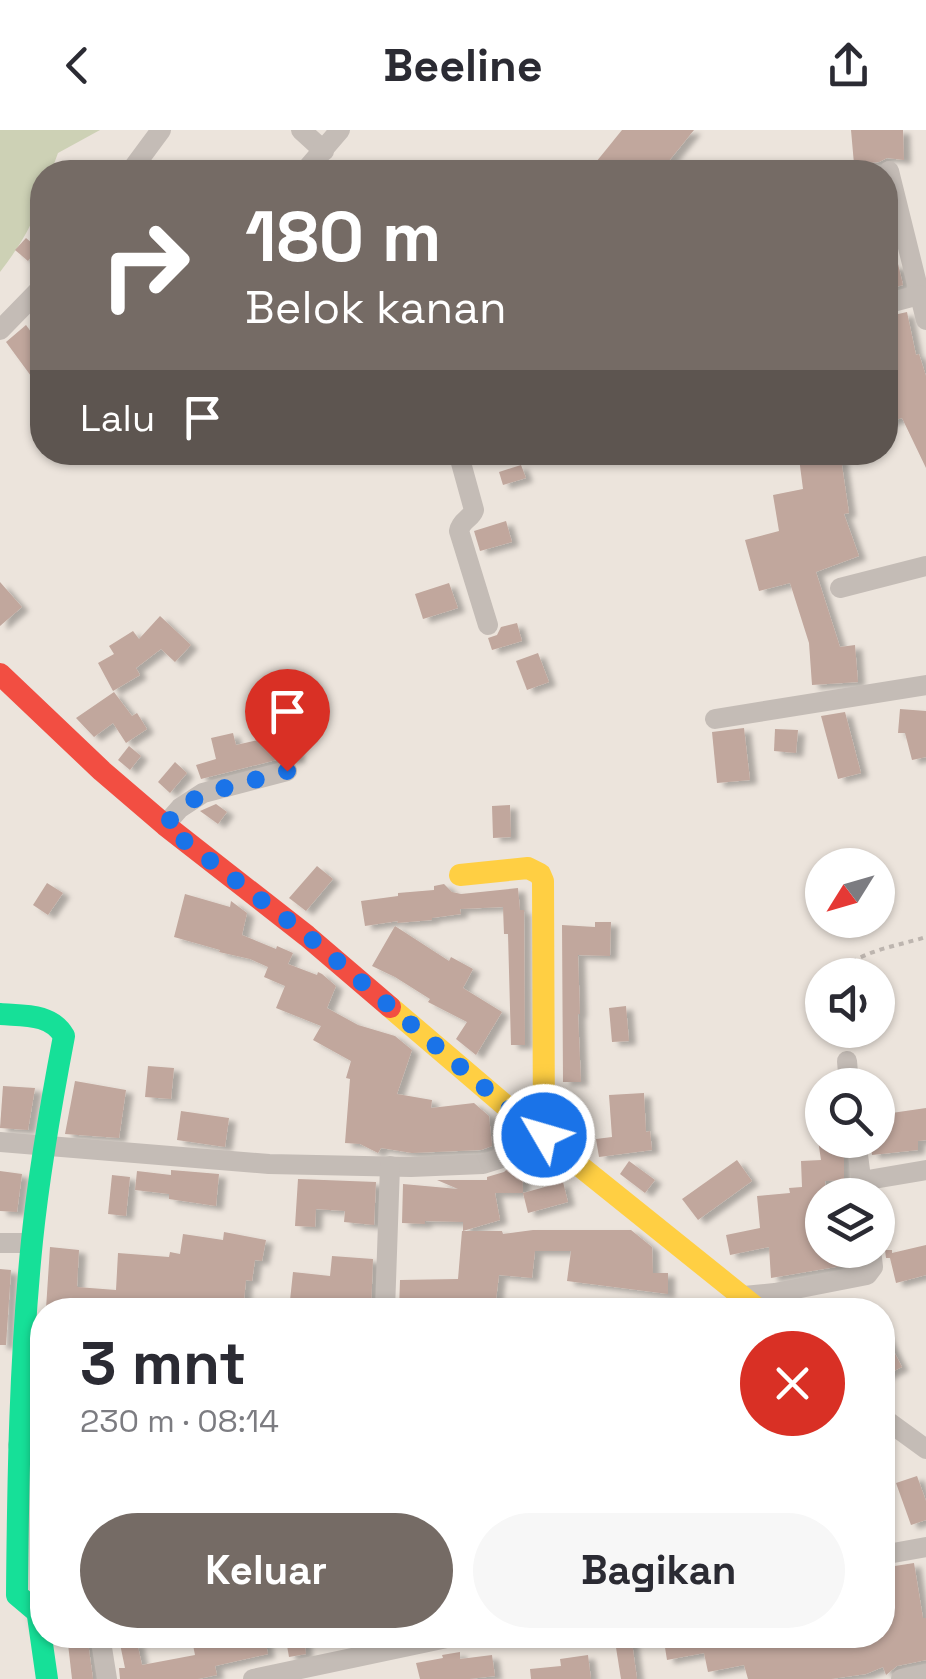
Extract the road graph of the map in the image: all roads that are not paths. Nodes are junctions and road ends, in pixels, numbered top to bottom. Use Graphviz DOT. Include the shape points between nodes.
graph roads {
  1 [pos="162,130"];
  2 [pos="301,130"];
  3 [pos="340,130"];
  4 [pos="324,151"];
  5 [pos="139,160"];
  6 [pos="315,160"];
  7 [pos="898,212"];
  8 [pos="919,295"];
  9 [pos="30,299"];
  10 [pos="898,301"];
  11 [pos="926,320"];
  12 [pos="0,330"];
  13 [pos="462,465"];
  14 [pos="926,566"];
  15 [pos="840,588"];
  16 [pos="488,625"];
  17 [pos="0,674"];
  18 [pos="926,684"];
  19 [pos="715,720"];
  20 [pos="287,771"];
  21 [pos="165,826"];
  22 [pos="460,875"];
  23 [pos="0,1014"];
  24 [pos="847,1061"];
  25 [pos="848,1068"];
  26 [pos="520,1118"];
  27 [pos="544,1135"];
  28 [pos="0,1142"];
  29 [pos="44,1145"];
  30 [pos="390,1166"];
  31 [pos="926,1170"];
  32 [pos="895,1179"];
  33 [pos="0,1243"];
  34 [pos="32,1243"];
  35 [pos="873,1268"];
  36 [pos="34,1298"];
  37 [pos="385,1298"];
  38 [pos="745,1298"];
  39 [pos="762,1298"];
  40 [pos="30,1354"];
  41 [pos="895,1435"];
  42 [pos="18,1444"];
  43 [pos="30,1446"];
  44 [pos="926,1449"];
  45 [pos="926,1547"];
  46 [pos="895,1553"];
  47 [pos="30,1605"];
  48 [pos="44,1648"];
  49 [pos="102,1648"];
  50 [pos="400,1648"];
  51 [pos="926,1674"];
  52 [pos="47,1679"];
  53 [pos="107,1679"];
  54 [pos="253,1679"];
  55 [pos="901,1679"];
  1 -- 5 [label="street"];
  2 -- 4 [label="street"];
  3 -- 4 [label="street"];
  4 -- 6 [label="street"];
  7 -- 8 [label="street"];
  8 -- 10 [label="street"];
  8 -- 11 [label="street"];
  9 -- 12 [label="street"];
  13 -- 16 [label="street" via="474,510 459,531"];
  14 -- 15 [label="street"];
  17 -- 21 [label="street"];
  18 -- 19 [label="street"];
  20 -- 21 [label="street" via="203,794"];
  21 -- 26 [label="street" via="308,936"];
  22 -- 27 [label="street" via="528,868 543,881"];
  23 -- 29 [label="street" via="51,1020 63,1031"];
  24 -- 25 [label="street"];
  26 -- 27 [label="street"];
  26 -- 30 [label="street" via="504,1154 491,1162"];
  27 -- 38 [label="street"];
  28 -- 29 [label="street"];
  29 -- 30 [label="street" via="268,1164"];
  29 -- 34 [label="street"];
  30 -- 37 [label="street"];
  31 -- 32 [label="street"];
  33 -- 34 [label="street"];
  34 -- 36 [label="street"];
  35 -- 39 [label="street" via="867,1276"];
  40 -- 42 [label="street"];
  41 -- 44 [label="street"];
  42 -- 43 [label="street"];
  42 -- 47 [label="street" via="17,1595"];
  45 -- 46 [label="street"];
  48 -- 52 [label="street"];
  49 -- 53 [label="street"];
  50 -- 54 [label="street"];
  51 -- 55 [label="street"];
}
